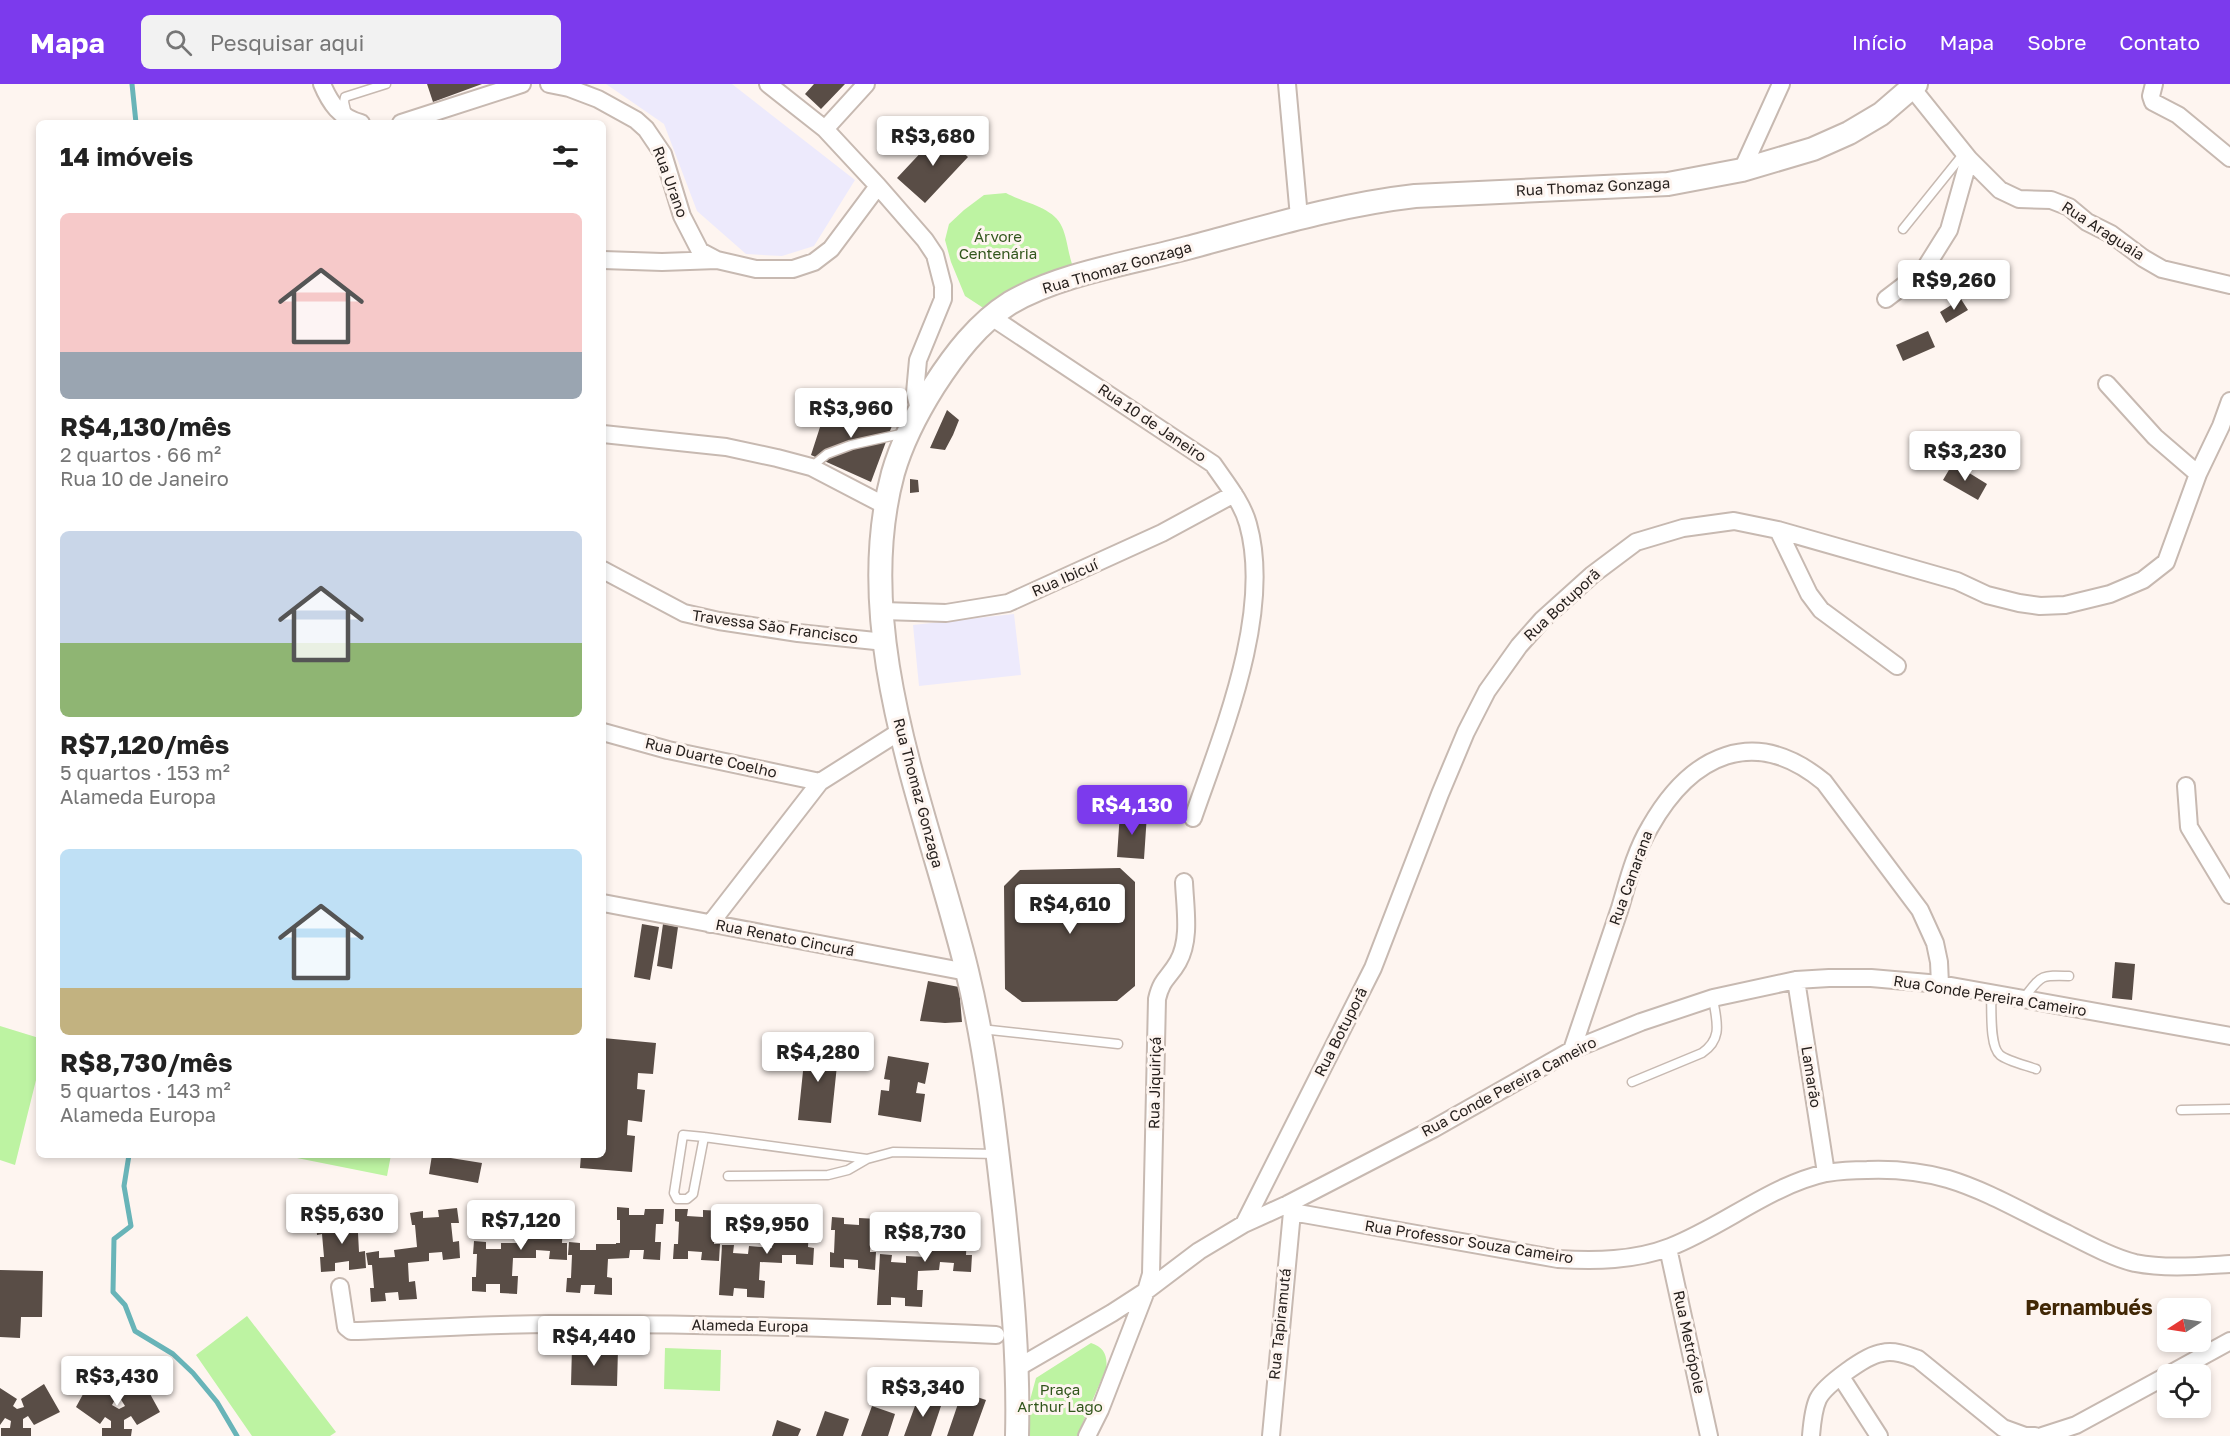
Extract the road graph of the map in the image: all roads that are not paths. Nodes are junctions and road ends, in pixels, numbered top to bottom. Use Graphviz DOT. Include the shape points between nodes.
graph roads {
  1 [pos="322,84"];
  2 [pos="386,84"];
  3 [pos="522,84"];
  4 [pos="549,84"];
  5 [pos="768,84"];
  6 [pos="866,84"];
  7 [pos="1287,84"];
  8 [pos="1781,84"];
  9 [pos="2154,84"];
  10 [pos="1914,86"];
  11 [pos="353,120"];
  12 [pos="354,120"];
  13 [pos="410,120"];
  14 [pos="825,129"];
  15 [pos="1967,155"];
  16 [pos="2230,158"];
  17 [pos="1742,170"];
  18 [pos="878,186"];
  19 [pos="1299,217"];
  20 [pos="1903,229"];
  21 [pos="606,260"];
  22 [pos="717,260"];
  23 [pos="2230,285"];
  24 [pos="1886,299"];
  25 [pos="990,316"];
  26 [pos="2107,384"];
  27 [pos="2230,401"];
  28 [pos="919,410"];
  29 [pos="908,433"];
  30 [pos="606,434"];
  31 [pos="811,467"];
  32 [pos="2198,474"];
  33 [pos="1233,494"];
  34 [pos="886,506"];
  35 [pos="1778,530"];
  36 [pos="606,572"];
  37 [pos="883,611"];
  38 [pos="885,642"];
  39 [pos="1897,666"];
  40 [pos="899,732"];
  41 [pos="606,733"];
  42 [pos="820,782"];
  43 [pos="2186,786"];
  44 [pos="1193,818"];
  45 [pos="1184,882"];
  46 [pos="2230,895"];
  47 [pos="606,904"];
  48 [pos="710,924"];
  49 [pos="967,972"];
  50 [pos="2069,976"];
  51 [pos="1796,981"];
  52 [pos="1940,984"];
  53 [pos="1991,994"];
  54 [pos="1713,998"];
  55 [pos="2023,999"];
  56 [pos="978,1029"];
  57 [pos="2230,1036"];
  58 [pos="1118,1044"];
  59 [pos="1572,1050"];
  60 [pos="2037,1069"];
  61 [pos="1632,1082"];
  62 [pos="2230,1109"];
  63 [pos="2181,1110"];
  64 [pos="704,1137"];
  65 [pos="997,1154"];
  66 [pos="867,1160"];
  67 [pos="1826,1173"];
  68 [pos="728,1176"];
  69 [pos="1290,1208"];
  70 [pos="1244,1224"];
  71 [pos="1668,1248"];
  72 [pos="2230,1264"];
  73 [pos="340,1287"];
  74 [pos="1146,1291"];
  75 [pos="1006,1336"];
  76 [pos="2230,1341"];
  77 [pos="2189,1364"];
  78 [pos="1017,1368"];
  79 [pos="1841,1377"];
  80 [pos="2157,1381"];
  81 [pos="1017,1436"];
  82 [pos="1087,1436"];
  83 [pos="1270,1436"];
  84 [pos="1709,1436"];
  85 [pos="1811,1436"];
  86 [pos="1879,1436"];
  87 [pos="2035,1436"];
  88 [pos="2042,1436"];
  1 -- 11 [label="street" via="333,106"];
  2 -- 12 [label="lane" via="345,97"];
  3 -- 13 [label="street"];
  4 -- 22 [label="street, Rua Urano" via="598,99 646,129 663,154 682,216 700,251"];
  5 -- 14 [label="street"];
  6 -- 14 [label="street"];
  7 -- 19 [label="street"];
  8 -- 17 [label="street"];
  9 -- 16 [label="street" via="2153,102 2178,115"];
  10 -- 15 [label="street, Rua Araguaia"];
  10 -- 17 [label="main road, Rua Thomaz Gonzaga" via="1881,114 1849,133 1813,149"];
  14 -- 18 [label="street"];
  15 -- 20 [label="lane"];
  15 -- 23 [label="street, Rua Araguaia" via="2000,190 2019,199 2050,200 2070,207 2162,269"];
  15 -- 24 [label="street" via="1949,230 1924,270"];
  17 -- 19 [label="main road, Rua Thomaz Gonzaga" via="1668,184 1394,198"];
  18 -- 22 [label="street, Rua Urano" via="831,249 814,262 778,270"];
  18 -- 28 [label="street" via="935,255 943,286 943,299 918,360 915,393"];
  19 -- 25 [label="main road, Rua Thomaz Gonzaga" via="1063,280 1014,300"];
  21 -- 22 [label="street, Rua Urano"];
  25 -- 28 [label="main road, Rua Thomaz Gonzaga" via="956,354"];
  25 -- 33 [label="street, Rua 10 de Janeiro" via="1205,458"];
  26 -- 32 [label="street" via="2155,437"];
  27 -- 32 [label="street"];
  28 -- 29 [label="main road, Rua Thomaz Gonzaga"];
  29 -- 31 [label="lane" via="827,453"];
  29 -- 34 [label="main road, Rua Thomaz Gonzaga" via="893,472"];
  30 -- 31 [label="street" via="726,447"];
  31 -- 34 [label="street"];
  32 -- 35 [label="street, Rua Botuporã" via="2171,552 2160,569 2110,594 2066,605 2040,606 1987,595 1957,581"];
  33 -- 37 [label="street, Rua Ibicuí" via="1162,533 1008,603 946,613"];
  33 -- 44 [label="street, Rua 10 de Janeiro" via="1247,522 1253,550 1253,598 1238,687"];
  34 -- 37 [label="main road, Rua Thomaz Gonzaga" via="882,540"];
  35 -- 39 [label="street" via="1821,610"];
  35 -- 70 [label="street, Rua Botuporã" via="1734,521 1683,528 1636,542 1592,575 1519,646 1486,691 1466,732 1373,968"];
  36 -- 38 [label="street, Travessa São Francisco" via="684,613 798,633"];
  37 -- 38 [label="main road, Rua Thomaz Gonzaga"];
  38 -- 40 [label="main road, Rua Thomaz Gonzaga"];
  40 -- 42 [label="street"];
  40 -- 49 [label="main road, Rua Thomaz Gonzaga"];
  41 -- 42 [label="street, Rua Duarte Coelho"];
  42 -- 48 [label="street"];
  43 -- 46 [label="street" via="2188,826"];
  45 -- 74 [label="street, Rua Jiquiriçá" via="1183,952 1160,985 1157,999 1152,1257"];
  47 -- 48 [label="street, Rua Renato Cincurá"];
  48 -- 49 [label="street, Rua Renato Cincurá"];
  49 -- 56 [label="main road, Rua Thomaz Gonzaga"];
  50 -- 55 [label="lane" via="2040,977"];
  51 -- 52 [label="street, Rua Conde Pereira Cameiro" via="1871,978"];
  51 -- 54 [label="street, Rua Conde Pereira Cameiro"];
  51 -- 67 [label="street, Lamarão"];
  52 -- 53 [label="street, Rua Conde Pereira Cameiro"];
  52 -- 59 [label="street, Rua Canarana" via="1940,962 1920,910 1824,782 1780,756 1753,750 1733,753 1698,770 1681,785 1648,829"];
  53 -- 55 [label="street, Rua Conde Pereira Cameiro"];
  53 -- 60 [label="lane" via="1995,1047 2000,1056"];
  54 -- 59 [label="street, Rua Conde Pereira Cameiro"];
  54 -- 61 [label="lane" via="1717,1030 1710,1047"];
  55 -- 57 [label="street, Rua Conde Pereira Cameiro"];
  56 -- 58 [label="lane"];
  56 -- 65 [label="main road, Rua Thomaz Gonzaga"];
  59 -- 69 [label="street, Rua Conde Pereira Cameiro"];
  62 -- 63 [label="lane"];
  64 -- 64 [label="lane" via="693,1194 678,1199 674,1193 683,1135"];
  64 -- 66 [label="lane"];
  65 -- 66 [label="lane" via="893,1152"];
  65 -- 75 [label="main road, Rua Thomaz Gonzaga"];
  66 -- 68 [label="lane" via="828,1175"];
  67 -- 71 [label="street, Rua Professor Souza Cameiro" via="1788,1187"];
  67 -- 72 [label="street, Rua Professor Souza Cameiro" via="1888,1171 1948,1179 2134,1262 2178,1267"];
  69 -- 70 [label="street, Rua Conde Pereira Cameiro"];
  69 -- 71 [label="street, Rua Professor Souza Cameiro" via="1558,1259 1599,1261"];
  69 -- 83 [label="street, Rua Tapiramutá"];
  70 -- 74 [label="street, Rua Conde Pereira Cameiro" via="1199,1251"];
  71 -- 84 [label="street, Rua Metrópole"];
  73 -- 75 [label="street, Alameda Europa" via="346,1327 351,1331 627,1324 818,1327"];
  74 -- 78 [label="street, Rua Conde Pereira Cameiro"];
  74 -- 82 [label="street"];
  75 -- 78 [label="main road, Rua Thomaz Gonzaga"];
  76 -- 77 [label="street"];
  78 -- 81 [label="main road, Rua Thomaz Gonzaga"];
  79 -- 85 [label="street" via="1817,1400"];
  79 -- 86 [label="street"];
  79 -- 87 [label="street" via="1882,1352 1904,1353 1918,1359 2003,1428"];
  80 -- 88 [label="street" via="2076,1425"];
}
